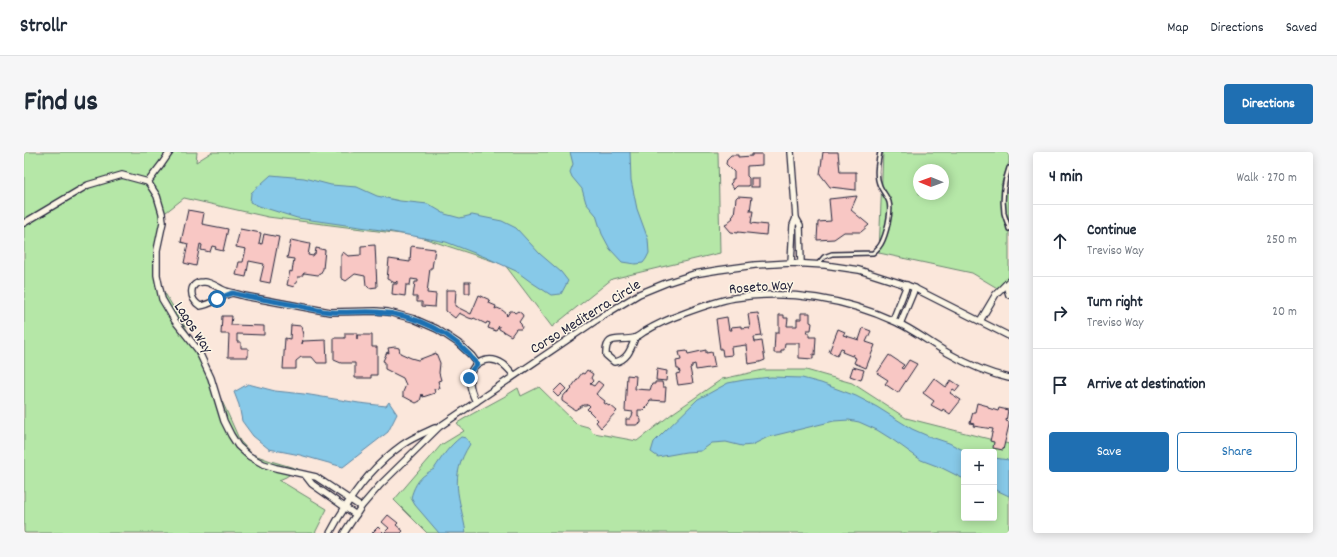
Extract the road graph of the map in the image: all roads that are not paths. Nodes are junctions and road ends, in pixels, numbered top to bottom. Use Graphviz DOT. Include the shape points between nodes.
graph roads {
  1 [pos="170,152"];
  2 [pos="791,152"];
  3 [pos="880,152"];
  4 [pos="1009,168"];
  5 [pos="148,182"];
  6 [pos="796,218"];
  7 [pos="24,223"];
  8 [pos="1009,228"];
  9 [pos="791,263"];
  10 [pos="801,264"];
  11 [pos="818,264"];
  12 [pos="1008,283"];
  13 [pos="907,285"];
  14 [pos="915,288"];
  15 [pos="232,293"];
  16 [pos="1009,295"];
  17 [pos="892,320"];
  18 [pos="980,321"];
  19 [pos="900,324"];
  20 [pos="1009,336"];
  21 [pos="635,338"];
  22 [pos="477,364"];
  23 [pos="514,375"];
  24 [pos="1009,378"];
  25 [pos="476,402"];
  26 [pos="439,427"];
  27 [pos="304,475"];
  28 [pos="350,499"];
  29 [pos="345,507"];
  30 [pos="362,507"];
  31 [pos="356,515"];
  32 [pos="330,533"];
  33 [pos="344,533"];
  1 -- 5 [label="street"];
  2 -- 6 [label="street"];
  3 -- 11 [label="lane" via="879,184 889,202 890,212 882,244 873,253 832,254 824,257"];
  4 -- 8 [label="lane" via="1003,197 1004,214"];
  5 -- 7 [label="street" via="122,176 88,185"];
  5 -- 27 [label="street, Lagos Way" via="157,196 162,213 157,250 157,275 162,299 175,321 198,350 231,435 249,456 263,464"];
  6 -- 9 [label="street" via="793,225"];
  6 -- 10 [label="street" via="800,225"];
  9 -- 10 [label="street, Corso Mediterra Circle"];
  9 -- 23 [label="street, Corso Mediterra Circle" via="718,270 666,283 639,294 601,317"];
  10 -- 11 [label="street, Corso Mediterra Circle"];
  11 -- 13 [label="street, Corso Mediterra Circle" via="859,270"];
  12 -- 16 [label="street"];
  12 -- 18 [label="street" via="996,294"];
  13 -- 14 [label="street, Corso Mediterra Circle"];
  13 -- 17 [label="street"];
  14 -- 18 [label="street, Corso Mediterra Circle"];
  14 -- 19 [label="street"];
  15 -- 15 [label="street" via="205,281 198,282 193,288 192,299 200,306"];
  15 -- 22 [label="street" via="330,312 388,312 414,319 437,329 458,343"];
  17 -- 19 [label="street, Roseto Way"];
  17 -- 21 [label="street, Roseto Way" via="838,301 799,295 762,296 734,298 703,306 654,326"];
  18 -- 20 [label="street, Corso Mediterra Circle"];
  19 -- 24 [label="street, Roseto Way" via="976,368"];
  21 -- 21 [label="street, Roseto Way" via="623,360 614,362 606,355 609,342"];
  22 -- 23 [label="street" via="491,359 503,364"];
  22 -- 25 [label="street" via="469,378"];
  23 -- 25 [label="street, Corso Mediterra Circle"];
  25 -- 26 [label="street, Corso Mediterra Circle"];
  26 -- 28 [label="street, Corso Mediterra Circle" via="402,445 385,459"];
  26 -- 30 [label="street, Corso Mediterra Circle"];
  27 -- 28 [label="street, Lagos Way" via="316,477"];
  27 -- 29 [label="street, Lagos Way" via="312,484"];
  28 -- 29 [label="street, Corso Mediterra Circle"];
  28 -- 30 [label="street, Lagos Way"];
  29 -- 31 [label="street, Lagos Way"];
  29 -- 32 [label="street, Corso Mediterra Circle"];
  30 -- 31 [label="street, Corso Mediterra Circle"];
  31 -- 33 [label="street, Corso Mediterra Circle"];
}
